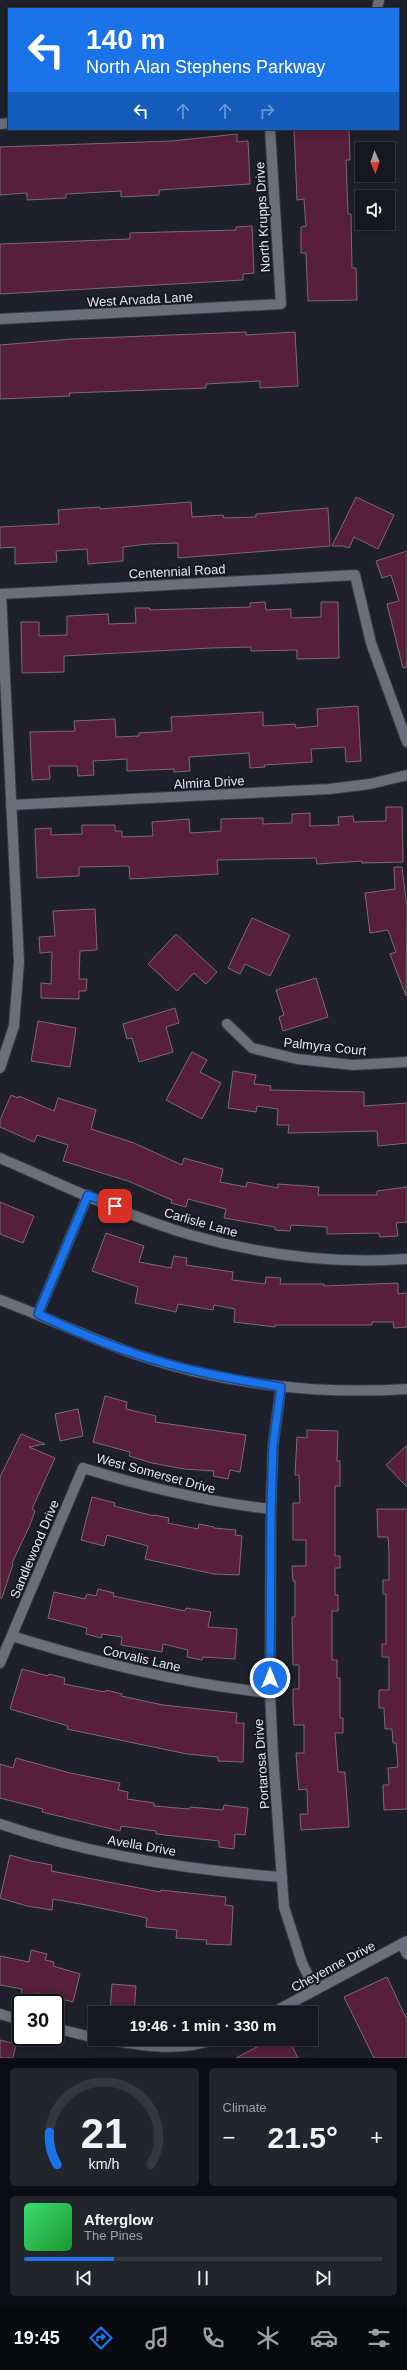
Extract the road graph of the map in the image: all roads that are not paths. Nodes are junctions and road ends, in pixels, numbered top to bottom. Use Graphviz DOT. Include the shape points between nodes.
graph roads {
  1 [pos="270,130"];
  2 [pos="281,304"];
  3 [pos="0,319"];
  4 [pos="1,594"];
  5 [pos="407,742"];
  6 [pos="407,775"];
  7 [pos="11,805"];
  8 [pos="227,1024"];
  9 [pos="407,1062"];
  10 [pos="0,1068"];
  11 [pos="0,1158"];
  12 [pos="88,1195"];
  13 [pos="407,1259"];
  14 [pos="0,1300"];
  15 [pos="38,1314"];
  16 [pos="281,1387"];
  17 [pos="407,1389"];
  18 [pos="82,1468"];
  19 [pos="271,1509"];
  20 [pos="12,1636"];
  21 [pos="0,1663"];
  22 [pos="270,1693"];
  23 [pos="0,1824"];
  24 [pos="282,1877"];
  25 [pos="404,1943"];
  26 [pos="407,1954"];
  27 [pos="315,1990"];
  28 [pos="285,2006"];
  29 [pos="0,2014"];
  30 [pos="12,2017"];
  31 [pos="64,2030"];
  32 [pos="88,2036"];
  33 [pos="141,2046"];
  34 [pos="183,2046"];
  1 -- 2 [label="street, North Krupps Drive"];
  2 -- 3 [label="street, West Arvada Lane"];
  4 -- 5 [label="street, Centennial Road" via="355,575 371,643"];
  4 -- 7 [label="street"];
  6 -- 7 [label="street, Almira Drive" via="370,784 330,789"];
  7 -- 10 [label="street" via="19,962 18,997 14,1026"];
  8 -- 9 [label="street, Palmyra Court" via="252,1048 297,1059 353,1065"];
  11 -- 12 [label="street, Carlisle Lane"];
  12 -- 13 [label="street, Carlisle Lane" via="190,1235 236,1246 285,1255 336,1260"];
  12 -- 15 [label="street"];
  14 -- 15 [label="street"];
  15 -- 16 [label="street" via="136,1354 223,1377"];
  16 -- 17 [label="street" via="340,1390"];
  16 -- 19 [label="street, Portarosa Drive" via="273,1446"];
  18 -- 19 [label="street, West Somerset Drive" via="181,1496"];
  18 -- 20 [label="street, Sandlewood Drive"];
  19 -- 22 [label="street, Portarosa Drive"];
  20 -- 21 [label="street, Sandlewood Drive"];
  20 -- 22 [label="street, Corvalis Lane" via="143,1673 213,1687"];
  22 -- 24 [label="street, Portarosa Drive"];
  23 -- 24 [label="street, Avella Drive" via="120,1856 195,1868"];
  24 -- 27 [label="street, Portarosa Drive" via="284,1907 292,1935"];
  25 -- 26 [label="street"];
  25 -- 27 [label="street, Cheyenne Drive"];
  27 -- 28 [label="street, Cheyenne Drive"];
  29 -- 30 [label="street"];
  31 -- 32 [label="street"];
  33 -- 34 [label="street"];
}
